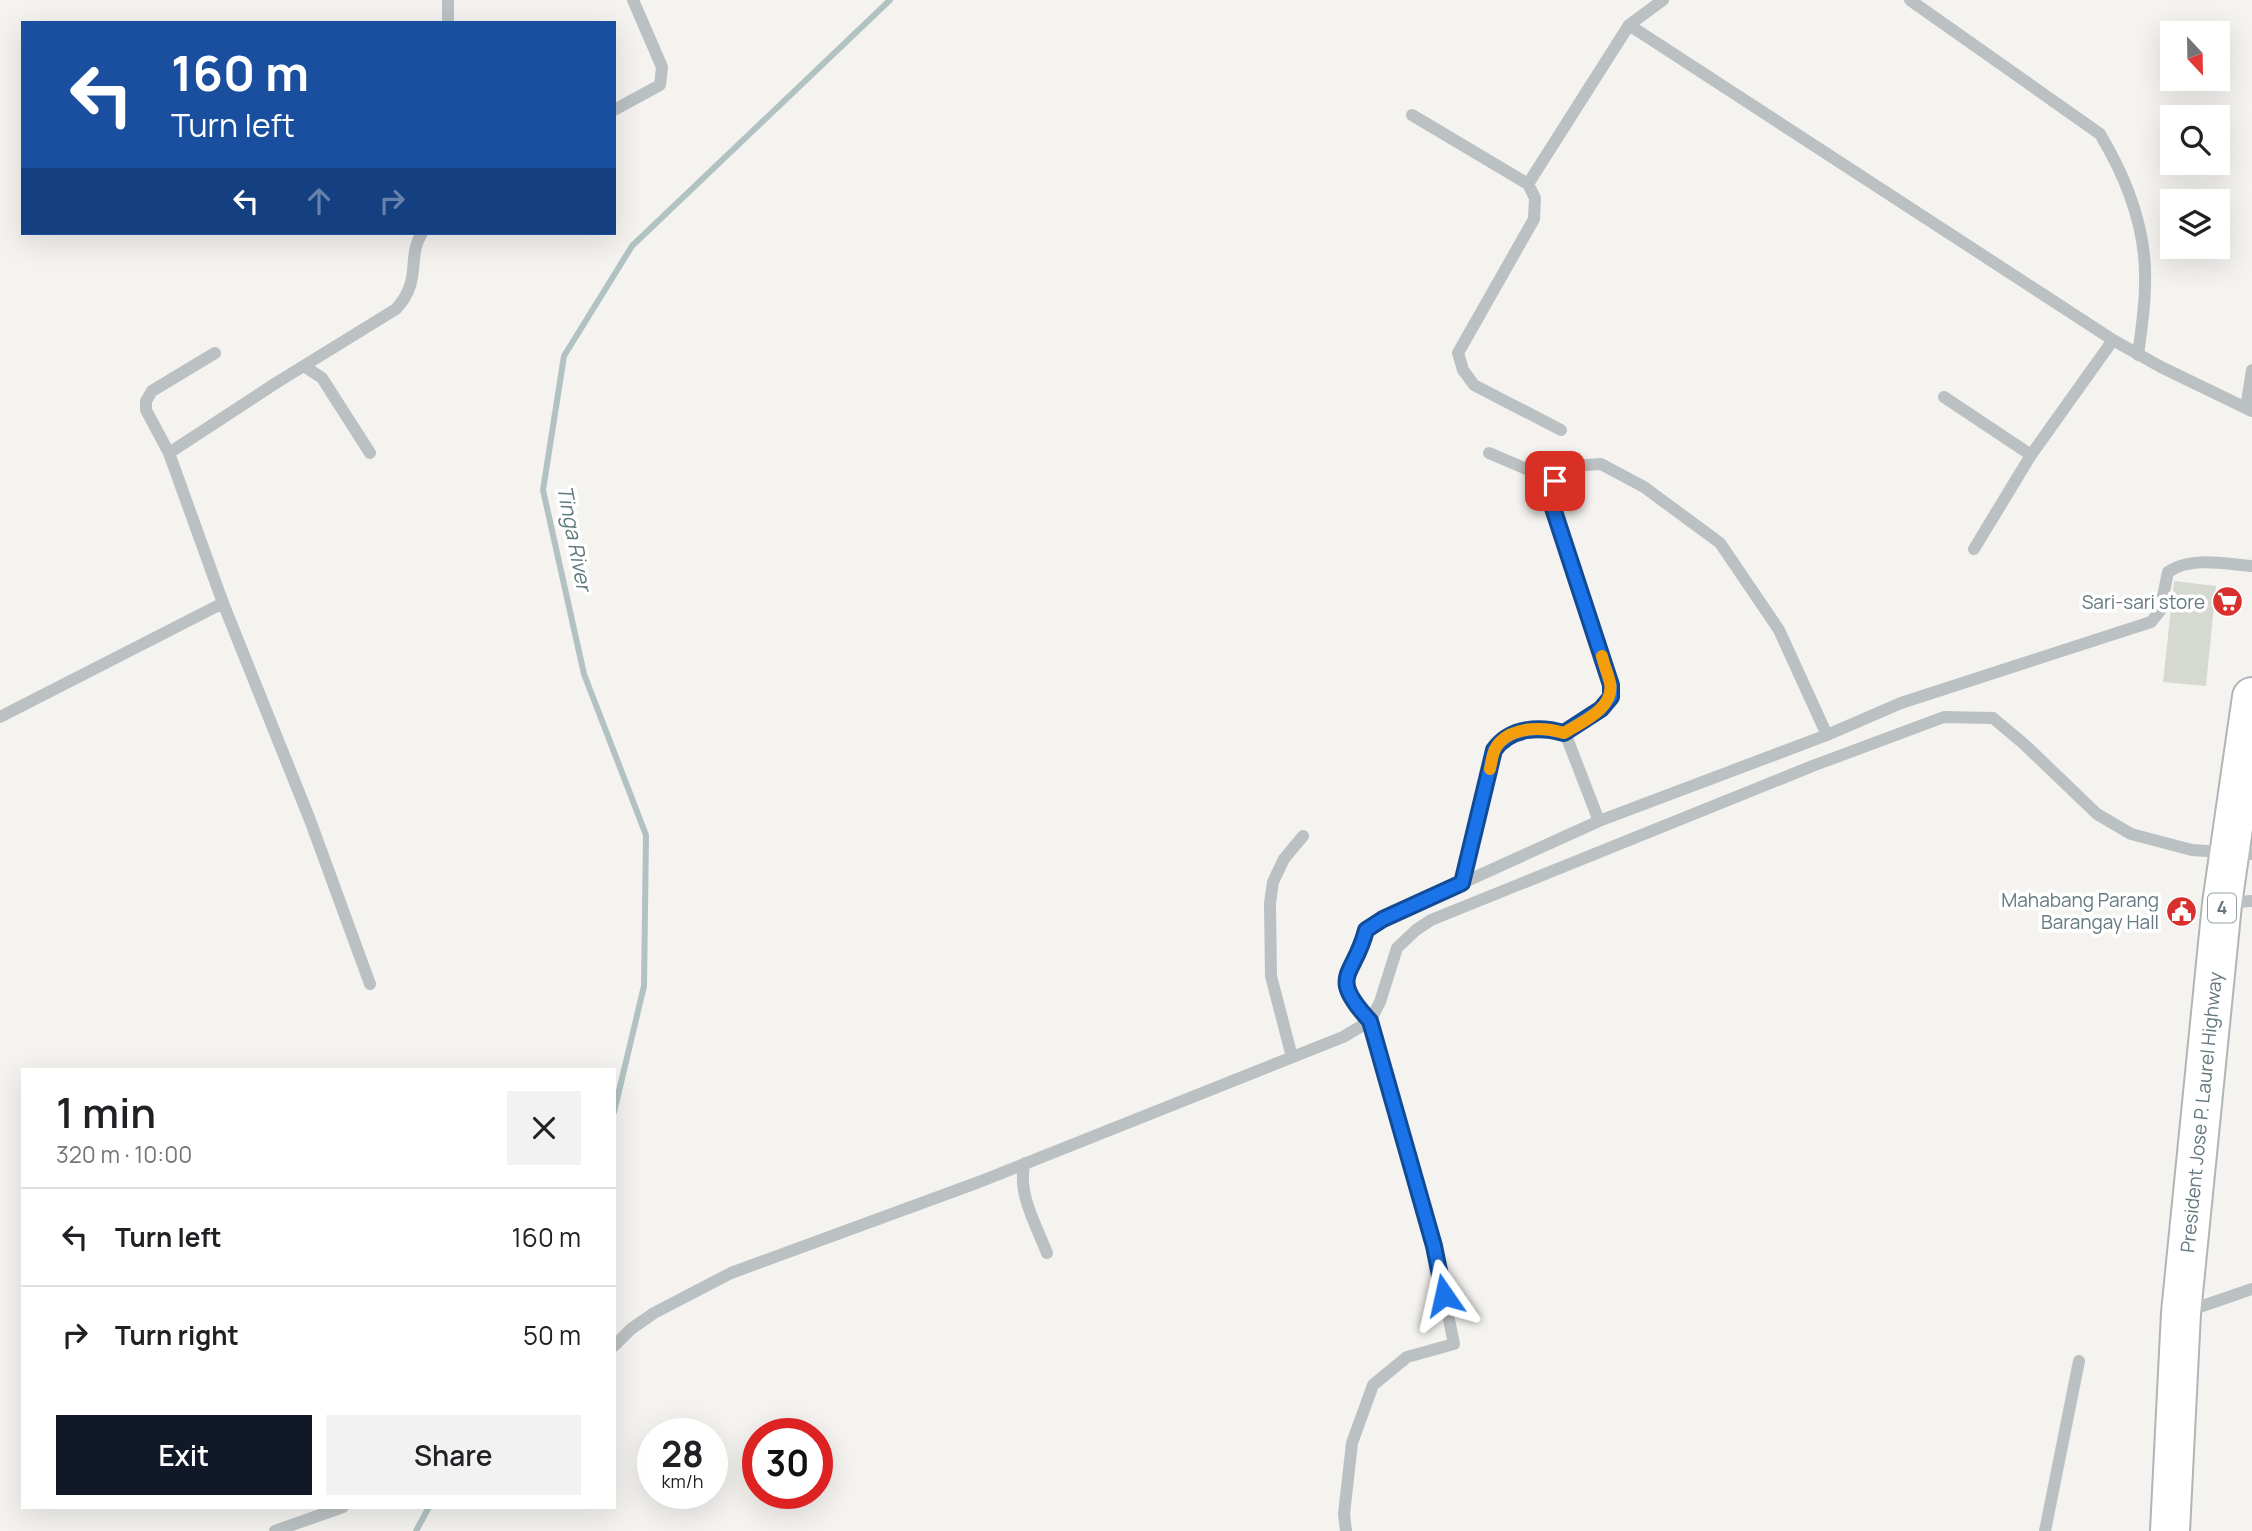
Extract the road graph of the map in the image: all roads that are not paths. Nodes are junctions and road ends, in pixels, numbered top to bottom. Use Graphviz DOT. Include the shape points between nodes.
graph roads {
  1 [pos="448,0"];
  2 [pos="633,0"];
  3 [pos="1663,0"];
  4 [pos="1910,0"];
  5 [pos="448,21"];
  6 [pos="1629,25"];
  7 [pos="616,109"];
  8 [pos="1412,115"];
  9 [pos="1528,184"];
  10 [pos="421,235"];
  11 [pos="2113,340"];
  12 [pos="215,353"];
  13 [pos="2138,355"];
  14 [pos="304,366"];
  15 [pos="2252,370"];
  16 [pos="1944,397"];
  17 [pos="2249,409"];
  18 [pos="1561,430"];
  19 [pos="169,453"];
  20 [pos="370,453"];
  21 [pos="1489,453"];
  22 [pos="2031,456"];
  23 [pos="1555,481"];
  24 [pos="1974,550"];
  25 [pos="2252,566"];
  26 [pos="223,603"];
  27 [pos="2252,697"];
  28 [pos="0,717"];
  29 [pos="1564,733"];
  30 [pos="1826,735"];
  31 [pos="1599,821"];
  32 [pos="1303,836"];
  33 [pos="2241,853"];
  34 [pos="1462,883"];
  35 [pos="2237,902"];
  36 [pos="370,984"];
  37 [pos="1370,1021"];
  38 [pos="1292,1057"];
  39 [pos="1025,1163"];
  40 [pos="1046,1253"];
  41 [pos="2252,1289"];
  42 [pos="2180,1313"];
  43 [pos="616,1344"];
  44 [pos="2079,1361"];
  45 [pos="336,1509"];
  46 [pos="275,1531"];
  47 [pos="1346,1531"];
  48 [pos="2045,1531"];
  49 [pos="2170,1531"];
  1 -- 5 [label="street"];
  2 -- 7 [label="street" via="662,67 662,79 660,85"];
  3 -- 6 [label="street"];
  4 -- 13 [label="street" via="2100,134 2119,166 2143,242 2146,283"];
  6 -- 9 [label="street"];
  6 -- 11 [label="street"];
  8 -- 9 [label="street"];
  9 -- 18 [label="street" via="1535,198 1534,219 1458,353 1474,385"];
  10 -- 14 [label="street" via="406,298 396,309"];
  11 -- 13 [label="street"];
  11 -- 22 [label="street"];
  12 -- 19 [label="street" via="152,391 146,401 146,410"];
  13 -- 17 [label="street"];
  14 -- 19 [label="street"];
  14 -- 20 [label="street" via="323,378"];
  15 -- 17 [label="street"];
  16 -- 22 [label="street"];
  19 -- 26 [label="street"];
  21 -- 23 [label="street"];
  22 -- 24 [label="street"];
  23 -- 29 [label="street" via="1549,496 1611,685 1611,697 1601,709"];
  23 -- 30 [label="street" via="1572,466 1601,464 1644,487 1720,543 1779,631"];
  25 -- 30 [label="street" via="2188,562 2175,567 2168,572 2160,611 2151,622 1901,704"];
  26 -- 28 [label="street"];
  26 -- 36 [label="street"];
  27 -- 33 [label="highway, President Jose P. Laurel Highway / 4"];
  29 -- 31 [label="street"];
  29 -- 34 [label="street" via="1545,727 1519,732 1501,740 1494,750"];
  30 -- 31 [label="street"];
  31 -- 34 [label="street"];
  32 -- 38 [label="street" via="1284,859 1269,903 1271,976"];
  33 -- 35 [label="highway, President Jose P. Laurel Highway / 4"];
  33 -- 37 [label="street" via="2192,850 2131,834 2098,814 1993,718 1944,717 1431,920 1397,948"];
  34 -- 37 [label="street" via="1366,930 1346,974 1353,1002"];
  35 -- 42 [label="highway, President Jose P. Laurel Highway / 4"];
  37 -- 38 [label="street"];
  37 -- 47 [label="street" via="1434,1246 1454,1344 1407,1357 1373,1385 1352,1443"];
  38 -- 39 [label="street"];
  39 -- 40 [label="street" via="1021,1174 1025,1195"];
  39 -- 43 [label="street" via="731,1273 654,1312"];
  41 -- 42 [label="street"];
  42 -- 49 [label="highway, President Jose P. Laurel Highway / 4"];
  44 -- 48 [label="street"];
  45 -- 46 [label="street"];
}
